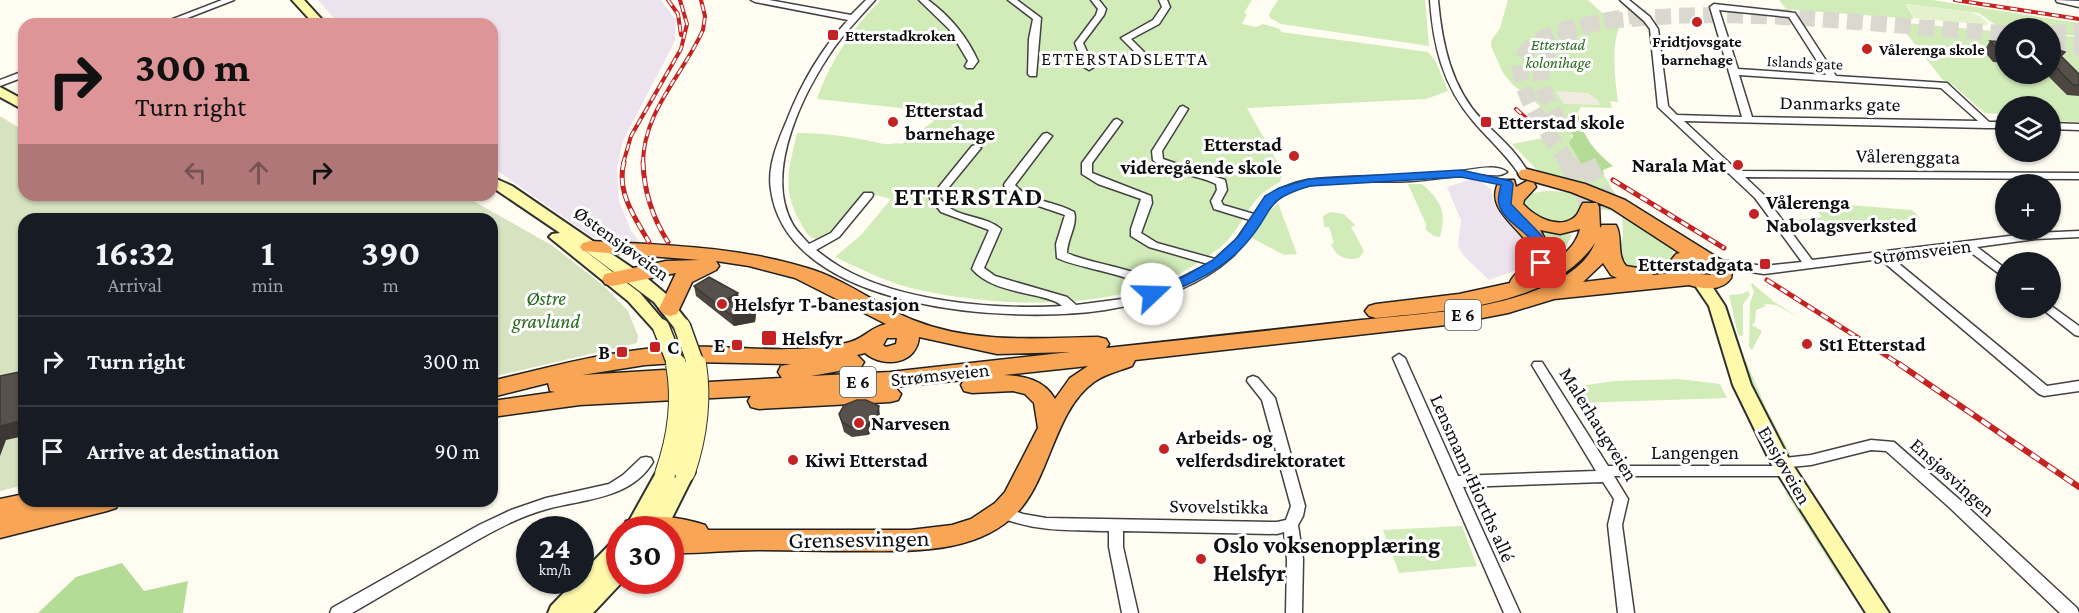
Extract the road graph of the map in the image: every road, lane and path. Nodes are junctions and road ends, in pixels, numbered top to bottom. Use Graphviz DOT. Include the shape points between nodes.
graph roads {
  1 [pos="230,0"];
  2 [pos="298,0"];
  3 [pos="755,0"];
  4 [pos="871,0"];
  5 [pos="923,0"];
  6 [pos="1012,0"];
  7 [pos="1095,0"];
  8 [pos="1163,0"];
  9 [pos="1434,0"];
  10 [pos="1624,0"];
  11 [pos="2060,0"];
  12 [pos="2079,4"];
  13 [pos="180,18"];
  14 [pos="314,18"];
  15 [pos="853,18"];
  16 [pos="1143,54"];
  17 [pos="970,66"];
  18 [pos="1089,67"];
  19 [pos="1735,72"];
  20 [pos="1033,74"];
  21 [pos="18,76"];
  22 [pos="1833,78"];
  23 [pos="0,83"];
  24 [pos="0,91"];
  25 [pos="0,99"];
  26 [pos="18,103"];
  27 [pos="18,105"];
  28 [pos="1183,109"];
  29 [pos="1674,118"];
  30 [pos="1748,118"];
  31 [pos="1117,122"];
  32 [pos="1987,124"];
  33 [pos="1995,124"];
  34 [pos="2061,126"];
  35 [pos="2079,127"];
  36 [pos="1047,136"];
  37 [pos="976,148"];
  38 [pos="1737,174"];
  39 [pos="1515,176"];
  40 [pos="2079,176"];
  41 [pos="498,184"];
  42 [pos="868,195"];
  43 [pos="498,196"];
  44 [pos="1598,210"];
  45 [pos="1256,218"];
  46 [pos="2077,235"];
  47 [pos="1968,245"];
  48 [pos="590,247"];
  49 [pos="809,249"];
  50 [pos="683,251"];
  51 [pos="1884,256"];
  52 [pos="1217,263"];
  53 [pos="1810,265"];
  54 [pos="710,266"];
  55 [pos="1995,266"];
  56 [pos="1764,270"];
  57 [pos="1701,271"];
  58 [pos="622,275"];
  59 [pos="1160,291"];
  60 [pos="1506,291"];
  61 [pos="1537,297"];
  62 [pos="1073,309"];
  63 [pos="1384,317"];
  64 [pos="665,318"];
  65 [pos="2060,318"];
  66 [pos="2079,332"];
  67 [pos="887,336"];
  68 [pos="1164,348"];
  69 [pos="1098,350"];
  70 [pos="1399,358"];
  71 [pos="1538,365"];
  72 [pos="783,373"];
  73 [pos="1253,381"];
  74 [pos="998,382"];
  75 [pos="2079,386"];
  76 [pos="498,388"];
  77 [pos="498,395"];
  78 [pos="616,395"];
  79 [pos="498,409"];
  80 [pos="1049,426"];
  81 [pos="646,462"];
  82 [pos="1783,467"];
  83 [pos="1605,474"];
  84 [pos="1453,482"];
  85 [pos="18,505"];
  86 [pos="83,507"];
  87 [pos="0,509"];
  88 [pos="1013,510"];
  89 [pos="650,516"];
  90 [pos="661,516"];
  91 [pos="1116,524"];
  92 [pos="1290,525"];
  93 [pos="0,528"];
  94 [pos="684,542"];
  95 [pos="606,569"];
  96 [pos="606,585"];
  97 [pos="338,613"];
  98 [pos="559,613"];
  99 [pos="579,613"];
  100 [pos="1130,613"];
  101 [pos="1294,613"];
  102 [pos="1512,613"];
  103 [pos="1626,613"];
  104 [pos="1878,613"];
  105 [pos="2071,613"];
  1 -- 13 [label="street"];
  2 -- 14 [label="main road"];
  3 -- 15 [label="street"];
  4 -- 15 [label="street"];
  5 -- 17 [label="street" via="941,15 969,50 973,61"];
  6 -- 20 [label="street" via="1037,18"];
  7 -- 18 [label="street" via="1102,9 1100,15 1079,43"];
  8 -- 16 [label="street" via="1166,7 1156,22 1125,38"];
  9 -- 39 [label="street" via="1438,44 1449,77"];
  10 -- 29 [label="street" via="1652,26 1663,107"];
  11 -- 12 [label="street"];
  15 -- 49 [label="street" via="808,82 788,130 778,170 776,192 781,210 795,235"];
  19 -- 22 [label="street, Islands gate"];
  19 -- 22 [label="street" via="1714,7 1791,15"];
  19 -- 30 [label="street"];
  21 -- 23 [label="street"];
  22 -- 32 [label="street, Islands gate" via="1944,85"];
  24 -- 26 [label="main road"];
  25 -- 27 [label="main road"];
  28 -- 45 [label="street" via="1157,151 1158,160 1168,167 1211,176 1221,182 1218,207"];
  29 -- 30 [label="street, Danmarks gate"];
  29 -- 38 [label="street"];
  30 -- 32 [label="street, Danmarks gate"];
  31 -- 52 [label="street" via="1087,163 1087,174 1099,183 1134,190 1147,198 1136,234 1153,244"];
  32 -- 33 [label="street, Danmarks gate"];
  34 -- 35 [label="street"];
  36 -- 59 [label="street" via="1009,185 1014,193 1070,213 1071,222 1060,244 1061,255 1075,263 1149,282"];
  37 -- 62 [label="street" via="935,198 938,206 995,229 978,269 992,279 1063,300"];
  38 -- 40 [label="street, Vålerenggata"];
  38 -- 53 [label="street" via="1766,205"];
  39 -- 44 [label="highway"];
  39 -- 44 [label="highway" via="1514,204 1523,215 1539,223 1572,226"];
  39 -- 45 [label="street" via="1464,174 1301,184 1270,199"];
  39 -- 60 [label="highway" via="1504,200 1506,207 1538,239 1543,255 1535,270"];
  41 -- 48 [label="main road, Østensjøveien"];
  42 -- 49 [label="street" via="835,235"];
  43 -- 58 [label="main road, Østensjøveien" via="568,245"];
  44 -- 57 [label="highway" via="1628,210 1661,232"];
  44 -- 57 [label="highway" via="1611,262 1621,272 1642,276"];
  44 -- 60 [label="highway, E 6" via="1586,242 1570,261 1543,279"];
  44 -- 61 [label="highway, E 6" via="1599,255 1558,288"];
  45 -- 52 [label="street" via="1243,240"];
  46 -- 47 [label="street, Strømsveien"];
  47 -- 51 [label="street, Strømsveien"];
  47 -- 55 [label="street"];
  48 -- 50 [label="highway"];
  48 -- 58 [label="main road, Østensjøveien"];
  49 -- 62 [label="street" via="851,277 913,298 994,310"];
  50 -- 58 [label="highway" via="643,261"];
  50 -- 67 [label="highway" via="723,255 798,272 841,290"];
  51 -- 53 [label="street, Strømsveien"];
  51 -- 75 [label="street" via="2044,391"];
  52 -- 59 [label="street"];
  53 -- 56 [label="street, Strømsveien"];
  54 -- 58 [label="highway" via="673,266"];
  54 -- 64 [label="highway" via="683,278"];
  54 -- 67 [label="highway" via="765,273 817,289 863,314"];
  56 -- 57 [label="street, Strømsveien"];
  56 -- 57 [label="street, Strømsveien" via="1753,274"];
  57 -- 61 [label="highway, E 6"];
  57 -- 82 [label="main road, Ensjøveien" via="1717,306 1742,385"];
  58 -- 64 [label="main road, Østensjøveien" via="644,306"];
  59 -- 62 [label="street" via="1113,304"];
  60 -- 63 [label="highway, E 6"];
  61 -- 63 [label="highway, E 6" via="1489,311"];
  63 -- 68 [label="highway, Strømsveien / E 6"];
  63 -- 69 [label="highway, Strømsveien / E 6"];
  64 -- 89 [label="main road, Østensjøveien, bridge" via="681,398 678,430"];
  64 -- 90 [label="main road, Østensjøveien, bridge" via="682,326 694,356 701,396 698,429 685,472"];
  65 -- 66 [label="street"];
  67 -- 69 [label="highway" via="969,347"];
  67 -- 72 [label="highway" via="848,364"];
  67 -- 76 [label="highway" via="849,350 803,355 648,357"];
  68 -- 69 [label="highway, Strømsveien / E 6"];
  68 -- 80 [label="highway" via="1084,378"];
  69 -- 72 [label="highway, Strømsveien / E 6" via="890,369"];
  69 -- 74 [label="highway"];
  69 -- 78 [label="highway, Strømsveien / E 6" via="890,380"];
  70 -- 84 [label="street, Lensmann Hiorths allé"];
  71 -- 83 [label="street, Malerhaugveien"];
  72 -- 77 [label="highway, Strømsveien / E 6" via="579,382"];
  73 -- 92 [label="street, Svovelstikka" via="1268,398 1298,506"];
  74 -- 78 [label="highway" via="849,398 762,401"];
  74 -- 80 [label="highway" via="1038,393 1046,403"];
  78 -- 79 [label="highway, Strømsveien / E 6"];
  80 -- 88 [label="highway"];
  81 -- 97 [label="street" via="613,489 546,504 484,529"];
  82 -- 83 [label="street, Langengen"];
  82 -- 104 [label="main road, Ensjøveien"];
  82 -- 105 [label="street, Ensjøsvingen" via="1871,445 1888,446"];
  83 -- 84 [label="street, Langengen"];
  83 -- 103 [label="street, Malerhaugveien" via="1621,500 1615,525"];
  84 -- 102 [label="street, Lensmann Hiorths allé"];
  85 -- 87 [label="highway"];
  86 -- 93 [label="highway"];
  88 -- 91 [label="street, Svovelstikka" via="1046,524"];
  88 -- 94 [label="highway, Grensesvingen" via="968,530 924,540"];
  91 -- 92 [label="street, Svovelstikka" via="1278,528"];
  91 -- 100 [label="street" via="1116,547"];
  92 -- 101 [label="street" via="1295,560"];
  95 -- 98 [label="main road"];
  96 -- 99 [label="main road"];
}
